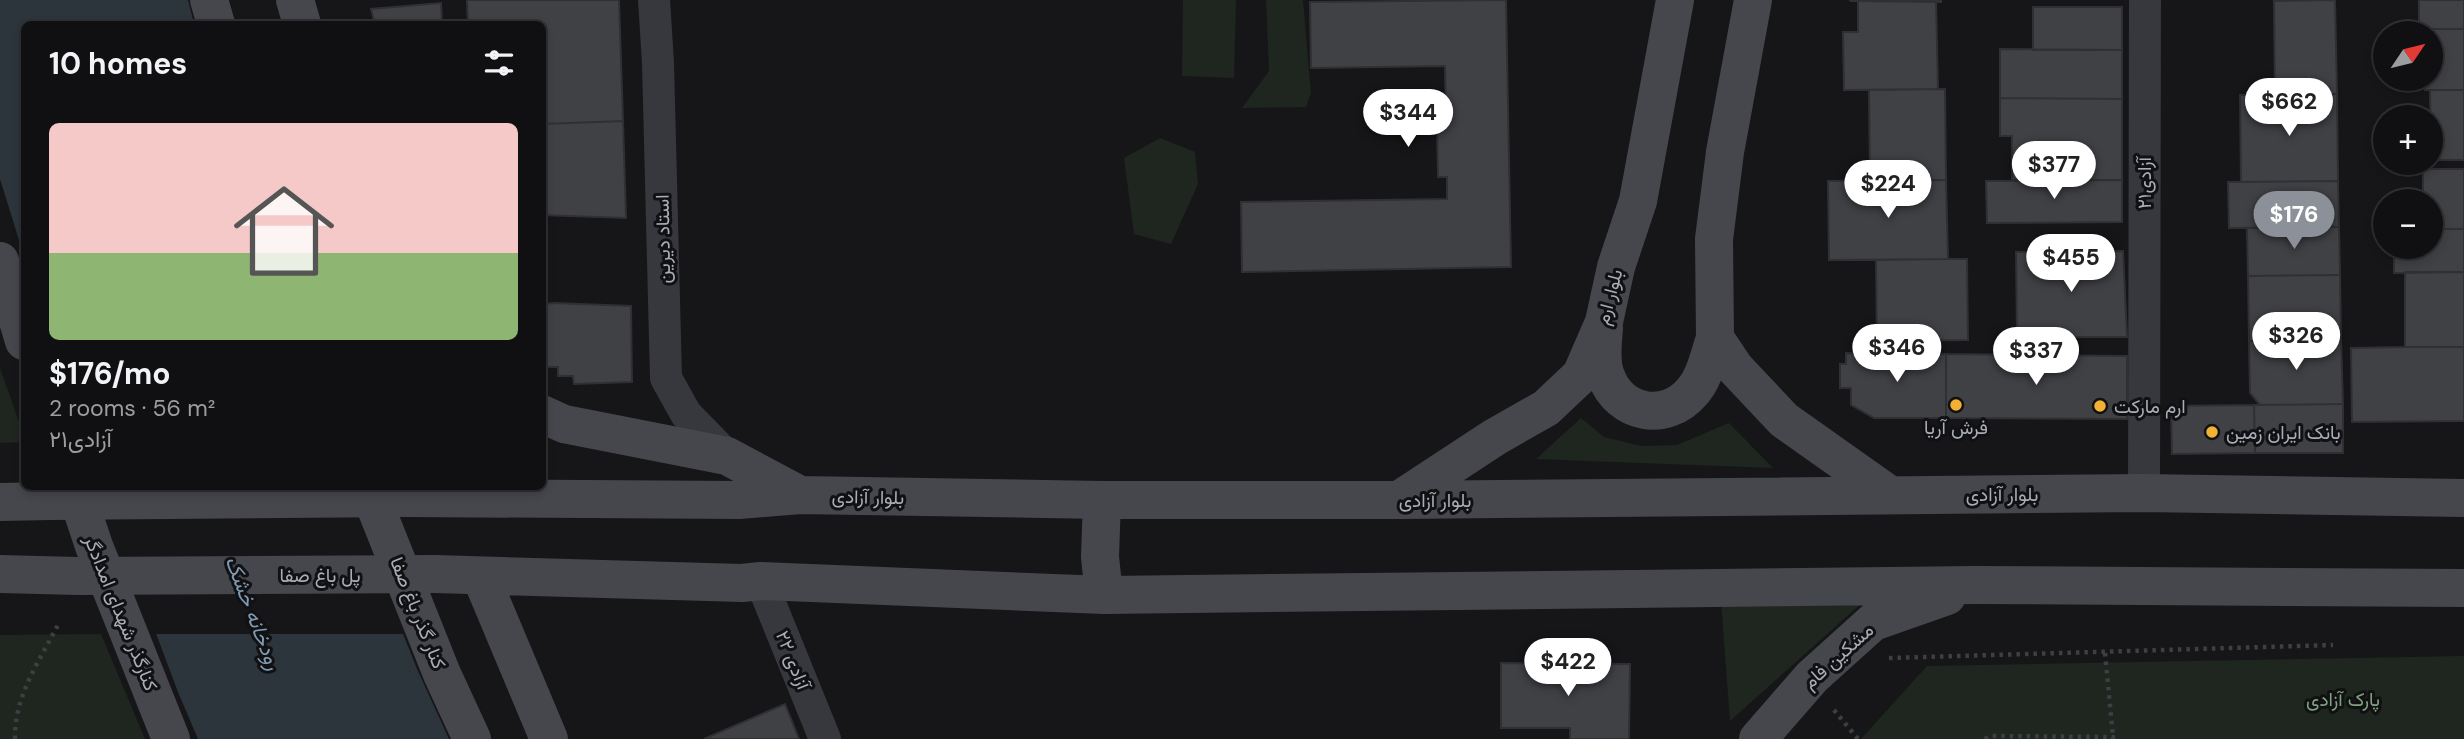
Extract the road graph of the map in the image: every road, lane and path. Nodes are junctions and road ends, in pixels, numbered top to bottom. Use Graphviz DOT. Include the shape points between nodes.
graph roads {
  1 [pos="209,0"];
  2 [pos="295,0"];
  3 [pos="654,0"];
  4 [pos="1675,0"];
  5 [pos="1753,0"];
  6 [pos="2145,0"];
  7 [pos="215,21"];
  8 [pos="301,21"];
  9 [pos="0,261"];
  10 [pos="1604,322"];
  11 [pos="21,331"];
  12 [pos="1714,338"];
  13 [pos="546,416"];
  14 [pos="727,456"];
  15 [pos="370,490"];
  16 [pos="2144,493"];
  17 [pos="62,494"];
  18 [pos="429,495"];
  19 [pos="800,495"];
  20 [pos="1890,495"];
  21 [pos="2464,498"];
  22 [pos="1102,500"];
  23 [pos="1399,500"];
  24 [pos="0,502"];
  25 [pos="0,574"];
  26 [pos="481,577"];
  27 [pos="761,581"];
  28 [pos="1975,585"];
  29 [pos="2464,588"];
  30 [pos="1104,595"];
  31 [pos="58,625"];
  32 [pos="2333,645"];
  33 [pos="2105,653"];
  34 [pos="1880,659"];
  35 [pos="1830,704"];
  36 [pos="2113,738"];
  37 [pos="15,739"];
  38 [pos="171,739"];
  39 [pos="472,739"];
  40 [pos="550,739"];
  41 [pos="568,739"];
  42 [pos="825,739"];
  43 [pos="1758,739"];
  44 [pos="1858,739"];
  45 [pos="1985,739"];
  1 -- 7 [label="main road"];
  2 -- 8 [label="main road"];
  3 -- 14 [label="street, استاد دیرین" via="666,378 686,414"];
  4 -- 10 [label="main road, بلوار ارم" via="1638,201"];
  5 -- 12 [label="main road" via="1714,239"];
  6 -- 16 [label="street, آزادی۲۱"];
  9 -- 11 [label="main road"];
  10 -- 12 [label="main road" via="1606,376 1629,406 1644,411 1661,412 1693,392"];
  10 -- 23 [label="main road, بلوار ارم" via="1581,375 1546,408"];
  12 -- 20 [label="main road" via="1735,368 1784,420"];
  13 -- 14 [label="main road" via="564,424"];
  14 -- 19 [label="main road"];
  15 -- 39 [label="main road, کنار گذر باغ صفا"];
  16 -- 20 [label="main road, بلوار آزادی"];
  16 -- 21 [label="main road, بلوار آزادی"];
  17 -- 18 [label="main road, bridge"];
  17 -- 24 [label="main road"];
  17 -- 38 [label="main road, کنارگذر شهدای امدادگر" via="94,547"];
  18 -- 19 [label="main road, بلوار آزادی" via="739,500"];
  19 -- 22 [label="main road, بلوار آزادی"];
  20 -- 23 [label="main road, بلوار آزادی"];
  22 -- 23 [label="main road, بلوار آزادی"];
  22 -- 30 [label="main road"];
  25 -- 26 [label="main road, پل باغ صفا, bridge"];
  26 -- 27 [label="main road"];
  26 -- 40 [label="main road"];
  26 -- 41 [label="street"];
  27 -- 30 [label="main road"];
  27 -- 42 [label="street, آزادی ۲۲"];
  28 -- 29 [label="main road"];
  28 -- 30 [label="main road"];
  28 -- 43 [label="main road, مشکین فام" via="1873,622 1812,677"];
  31 -- 37 [label="path" via="25,688 15,719"];
  32 -- 33 [label="path"];
  33 -- 34 [label="path"];
  33 -- 36 [label="path"];
  35 -- 44 [label="path"];
  36 -- 45 [label="path"];
}
